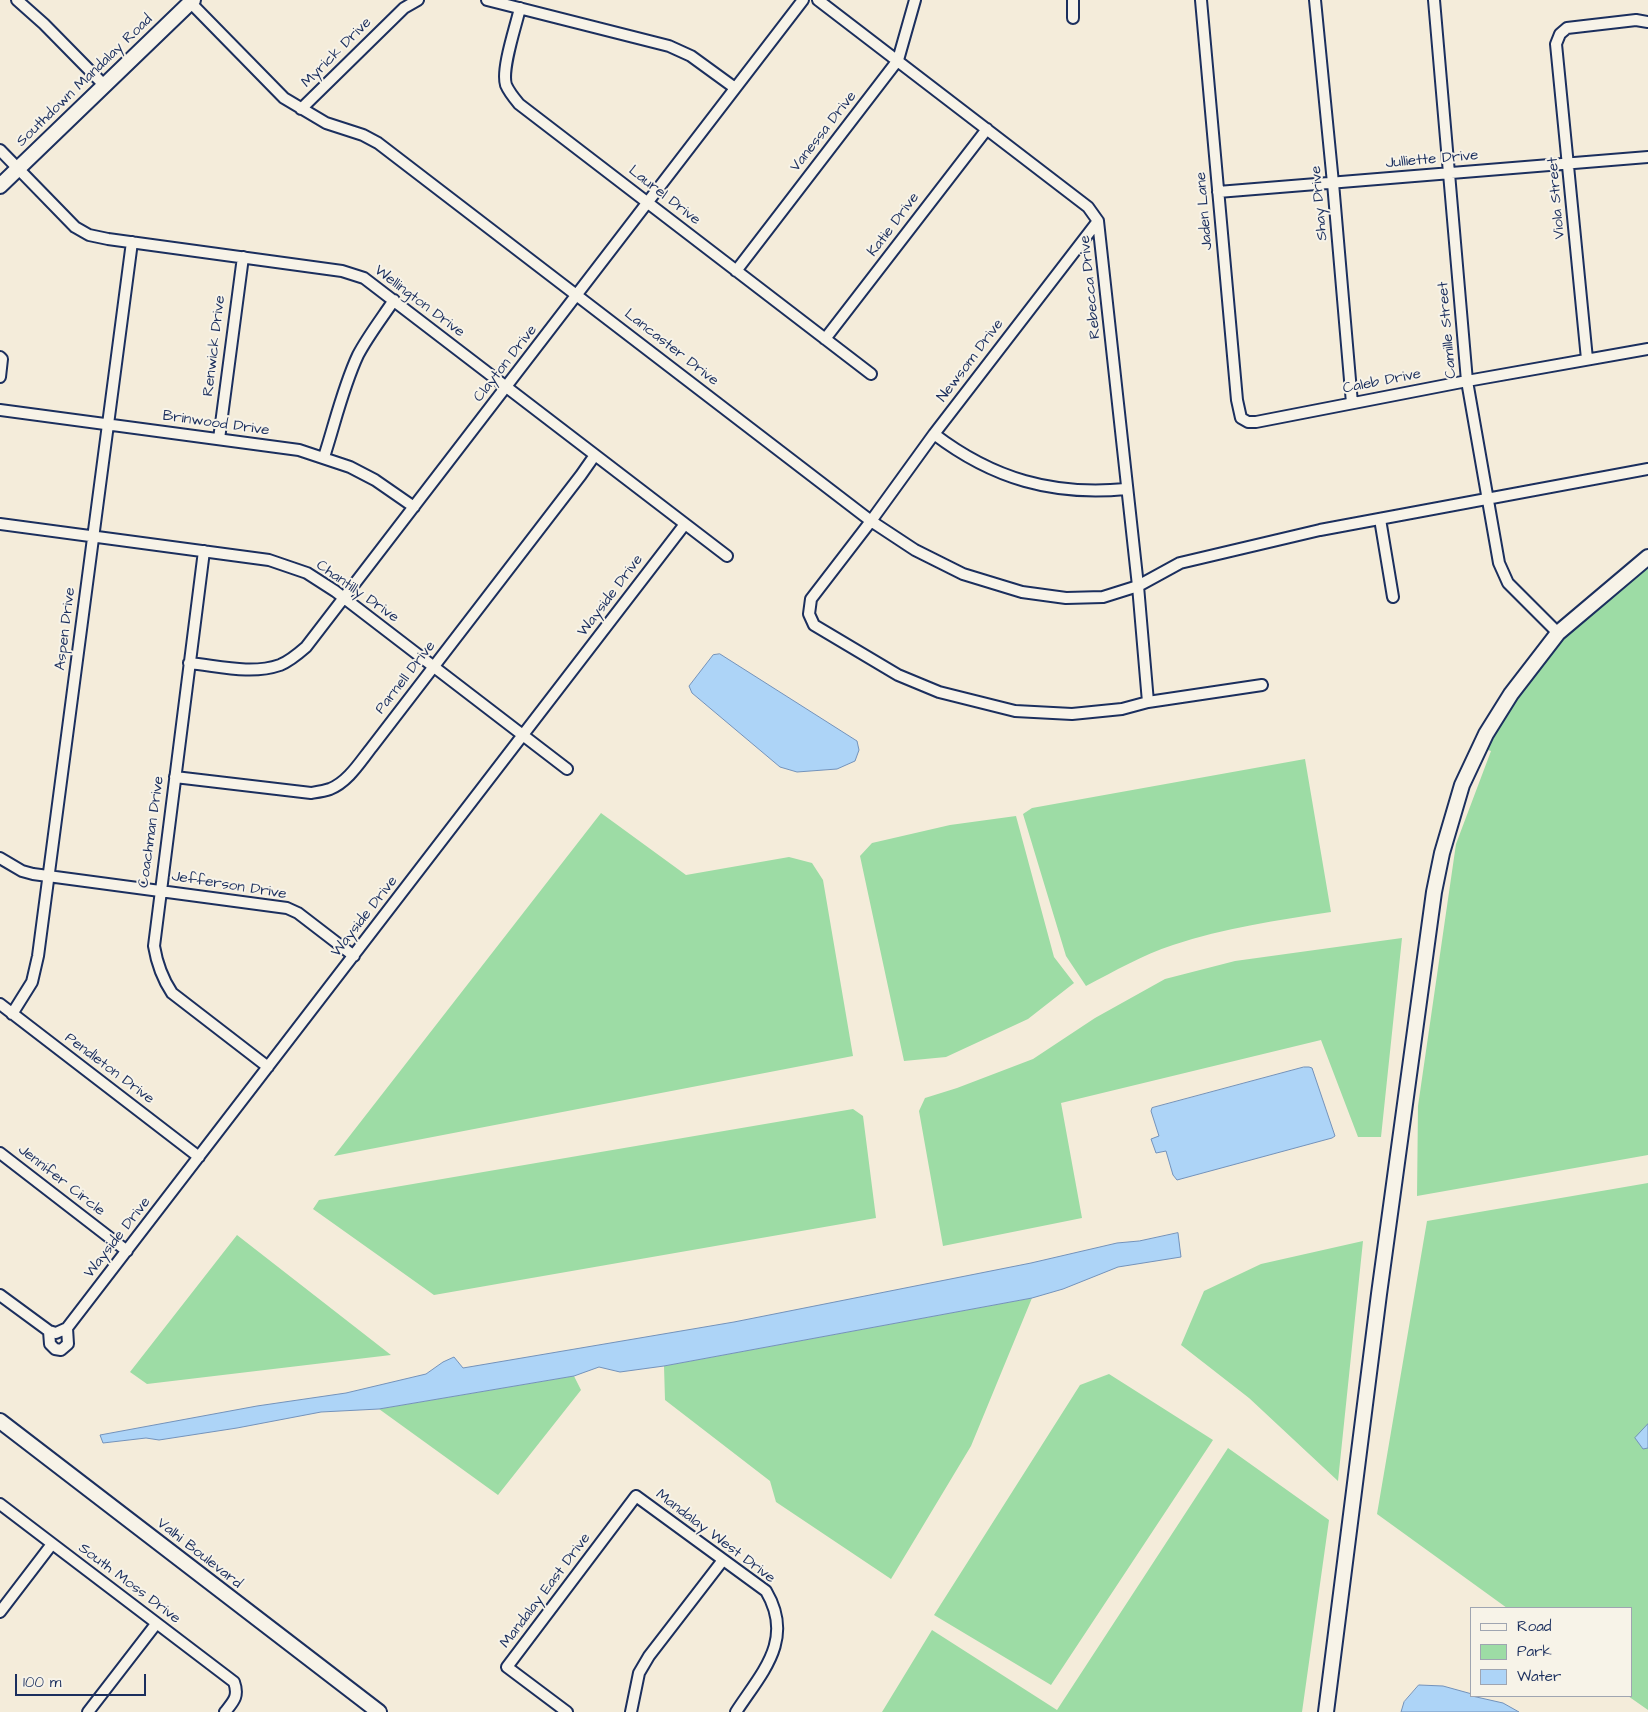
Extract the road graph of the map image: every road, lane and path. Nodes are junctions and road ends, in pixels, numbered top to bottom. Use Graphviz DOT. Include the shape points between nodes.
graph roads {
  1 [pos="17,0"];
  2 [pos="418,0"];
  3 [pos="487,0"];
  4 [pos="804,0"];
  5 [pos="818,0"];
  6 [pos="915,0"];
  7 [pos="1073,0"];
  8 [pos="1201,0"];
  9 [pos="1315,0"];
  10 [pos="1434,0"];
  11 [pos="190,1"];
  12 [pos="520,8"];
  13 [pos="1073,18"];
  14 [pos="1648,22"];
  15 [pos="898,60"];
  16 [pos="104,85"];
  17 [pos="735,88"];
  18 [pos="301,110"];
  19 [pos="987,129"];
  20 [pos="0,150"];
  21 [pos="1648,157"];
  22 [pos="1569,164"];
  23 [pos="18,169"];
  24 [pos="1450,173"];
  25 [pos="1333,182"];
  26 [pos="0,186"];
  27 [pos="1218,192"];
  28 [pos="647,202"];
  29 [pos="1098,220"];
  30 [pos="132,242"];
  31 [pos="242,257"];
  32 [pos="736,271"];
  33 [pos="578,295"];
  34 [pos="394,300"];
  35 [pos="825,339"];
  36 [pos="1648,349"];
  37 [pos="0,357"];
  38 [pos="1587,359"];
  39 [pos="871,374"];
  40 [pos="0,377"];
  41 [pos="1467,381"];
  42 [pos="507,387"];
  43 [pos="1352,403"];
  44 [pos="0,410"];
  45 [pos="1241,418"];
  46 [pos="108,424"];
  47 [pos="934,434"];
  48 [pos="219,439"];
  49 [pos="595,455"];
  50 [pos="324,457"];
  51 [pos="1648,469"];
  52 [pos="1126,489"];
  53 [pos="1488,499"];
  54 [pos="414,507"];
  55 [pos="1380,519"];
  56 [pos="871,522"];
  57 [pos="0,524"];
  58 [pos="685,524"];
  59 [pos="93,536"];
  60 [pos="204,551"];
  61 [pos="727,556"];
  62 [pos="1648,557"];
  63 [pos="1138,586"];
  64 [pos="1393,597"];
  65 [pos="345,598"];
  66 [pos="1558,633"];
  67 [pos="190,662"];
  68 [pos="434,666"];
  69 [pos="1262,685"];
  70 [pos="1148,702"];
  71 [pos="524,736"];
  72 [pos="567,769"];
  73 [pos="174,777"];
  74 [pos="0,858"];
  75 [pos="48,876"];
  76 [pos="160,890"];
  77 [pos="354,956"];
  78 [pos="0,1004"];
  79 [pos="12,1014"];
  80 [pos="268,1067"];
  81 [pos="0,1153"];
  82 [pos="199,1157"];
  83 [pos="127,1251"];
  84 [pos="0,1295"];
  85 [pos="67,1328"];
  86 [pos="48,1331"];
  87 [pos="0,1421"];
  88 [pos="636,1496"];
  89 [pos="0,1504"];
  90 [pos="52,1544"];
  91 [pos="723,1560"];
  92 [pos="0,1612"];
  93 [pos="156,1624"];
  94 [pos="88,1712"];
  95 [pos="225,1712"];
  96 [pos="379,1712"];
  97 [pos="567,1712"];
  98 [pos="631,1712"];
  99 [pos="736,1712"];
  100 [pos="1326,1712"];
  1 -- 16 [label="street"];
  2 -- 18 [label="street, Myrick Drive" via="404,8"];
  3 -- 12 [label="street"];
  4 -- 17 [label="street, Clayton Drive"];
  5 -- 15 [label="street, Rebecca Drive"];
  6 -- 15 [label="street, Vanessa Drive"];
  7 -- 13 [label="street"];
  8 -- 27 [label="street, Jaden Lane"];
  9 -- 25 [label="street, Shay Drive"];
  10 -- 24 [label="street, Camille Street"];
  11 -- 16 [label="street, Southdown Mandalay Road"];
  11 -- 18 [label="street, Lancaster Drive" via="284,98"];
  12 -- 17 [label="street" via="669,46 691,56"];
  12 -- 28 [label="street, Laurel Drive" via="506,68 507,86 513,96 519,104"];
  14 -- 22 [label="street, Viola Street" via="1636,20 1567,28 1560,34 1556,44"];
  15 -- 19 [label="street, Rebecca Drive"];
  15 -- 32 [label="street, Vanessa Drive"];
  16 -- 23 [label="street, Southdown Mandalay Road"];
  17 -- 28 [label="street, Clayton Drive"];
  18 -- 33 [label="street, Lancaster Drive" via="378,143"];
  19 -- 29 [label="street, Rebecca Drive" via="1088,207"];
  19 -- 35 [label="street, Katie Drive"];
  20 -- 23 [label="street, Wellington Drive"];
  21 -- 22 [label="street, Julliette Drive"];
  22 -- 24 [label="street, Julliette Drive"];
  22 -- 38 [label="street, Viola Street"];
  23 -- 26 [label="street, Southdown Mandalay Road"];
  23 -- 30 [label="street, Wellington Drive" via="80,231 101,238"];
  24 -- 25 [label="street, Julliette Drive"];
  24 -- 41 [label="street, Camille Street"];
  25 -- 27 [label="street, Julliette Drive"];
  25 -- 43 [label="street, Shay Drive"];
  27 -- 45 [label="street, Jaden Lane"];
  28 -- 32 [label="street, Laurel Drive"];
  28 -- 33 [label="street, Clayton Drive"];
  29 -- 47 [label="street, Newsom Drive"];
  29 -- 52 [label="street, Rebecca Drive"];
  30 -- 31 [label="street, Wellington Drive"];
  30 -- 46 [label="street, Aspen Drive"];
  31 -- 34 [label="street, Wellington Drive" via="342,271 364,278"];
  31 -- 48 [label="street, Renwick Drive"];
  32 -- 35 [label="street, Laurel Drive"];
  33 -- 42 [label="street, Clayton Drive"];
  33 -- 56 [label="street, Lancaster Drive"];
  34 -- 42 [label="street, Wellington Drive"];
  34 -- 50 [label="street" via="358,356"];
  35 -- 39 [label="street, Laurel Drive"];
  36 -- 38 [label="street, Caleb Drive"];
  37 -- 40 [label="street"];
  38 -- 41 [label="street, Caleb Drive"];
  41 -- 43 [label="street, Caleb Drive"];
  41 -- 53 [label="street, Camille Street"];
  42 -- 49 [label="street, Wellington Drive"];
  42 -- 54 [label="street, Clayton Drive"];
  43 -- 45 [label="street, Caleb Drive" via="1256,422"];
  44 -- 46 [label="street, Brinwood Drive"];
  46 -- 48 [label="street, Brinwood Drive"];
  46 -- 59 [label="street, Aspen Drive"];
  47 -- 52 [label="street" via="978,463 1030,483 1071,491"];
  47 -- 56 [label="street, Newsom Drive"];
  48 -- 50 [label="street, Brinwood Drive" via="299,450"];
  49 -- 58 [label="street, Wellington Drive"];
  49 -- 68 [label="street, Parnell Drive"];
  50 -- 54 [label="street, Brinwood Drive" via="375,480"];
  51 -- 53 [label="street, Lancaster Drive"];
  52 -- 63 [label="street, Rebecca Drive"];
  53 -- 55 [label="street, Lancaster Drive"];
  53 -- 66 [label="street, Camille Street" via="1502,574"];
  54 -- 65 [label="street, Clayton Drive"];
  55 -- 63 [label="street, Lancaster Drive" via="1180,563"];
  55 -- 64 [label="street"];
  56 -- 63 [label="street, Lancaster Drive" via="915,550 963,574 1022,592 1066,598 1103,597"];
  56 -- 70 [label="street, Newsom Drive" via="811,599 809,614 814,625 898,675 940,692 1015,711 1072,714 1122,709"];
  57 -- 59 [label="street, Chantilly Drive"];
  58 -- 61 [label="street, Wellington Drive"];
  58 -- 71 [label="street, Wayside Drive"];
  59 -- 60 [label="street, Chantilly Drive"];
  59 -- 75 [label="street, Aspen Drive"];
  60 -- 65 [label="street, Chantilly Drive" via="287,565"];
  60 -- 67 [label="street, Coachman Drive"];
  62 -- 66 [label="street"];
  63 -- 70 [label="street, Rebecca Drive"];
  65 -- 67 [label="street, Clayton Drive" via="306,647 280,665 240,669"];
  65 -- 68 [label="street, Chantilly Drive"];
  66 -- 100 [label="street" via="1511,694 1486,734 1462,785 1442,853 1379,1294"];
  67 -- 73 [label="street, Coachman Drive"];
  68 -- 71 [label="street, Chantilly Drive"];
  68 -- 73 [label="street, Parnell Drive" via="348,777 330,789 299,793"];
  69 -- 70 [label="street"];
  71 -- 72 [label="street, Chantilly Drive"];
  71 -- 77 [label="street, Wayside Drive"];
  73 -- 76 [label="street, Coachman Drive"];
  74 -- 75 [label="street, Jefferson Drive" via="22,871"];
  75 -- 76 [label="street, Jefferson Drive"];
  75 -- 79 [label="street, Aspen Drive" via="32,982"];
  76 -- 77 [label="street, Jefferson Drive" via="287,908"];
  76 -- 80 [label="street, Coachman Drive" via="154,946 163,980 179,999"];
  77 -- 80 [label="street, Wayside Drive"];
  78 -- 79 [label="street, Pendleton Drive"];
  79 -- 82 [label="street, Pendleton Drive"];
  80 -- 82 [label="street, Wayside Drive"];
  81 -- 83 [label="street, Jennifer Circle"];
  82 -- 83 [label="street, Wayside Drive"];
  83 -- 85 [label="street, Wayside Drive"];
  84 -- 86 [label="street"];
  85 -- 86 [label="street" via="56,1333"];
  85 -- 86 [label="street" via="68,1344 61,1350 50,1344"];
  87 -- 96 [label="street, Valhi Boulevard"];
  88 -- 91 [label="street, Mandalay West Drive"];
  88 -- 97 [label="street, Mandalay East Drive" via="507,1667"];
  89 -- 90 [label="street, South Moss Drive"];
  90 -- 92 [label="street"];
  90 -- 93 [label="street, South Moss Drive"];
  91 -- 98 [label="street" via="649,1656 639,1673"];
  91 -- 99 [label="street, Mandalay West Drive" via="766,1591 779,1622 777,1642 769,1660"];
  93 -- 94 [label="street"];
  93 -- 95 [label="street, South Moss Drive" via="234,1682 237,1690"];
}
